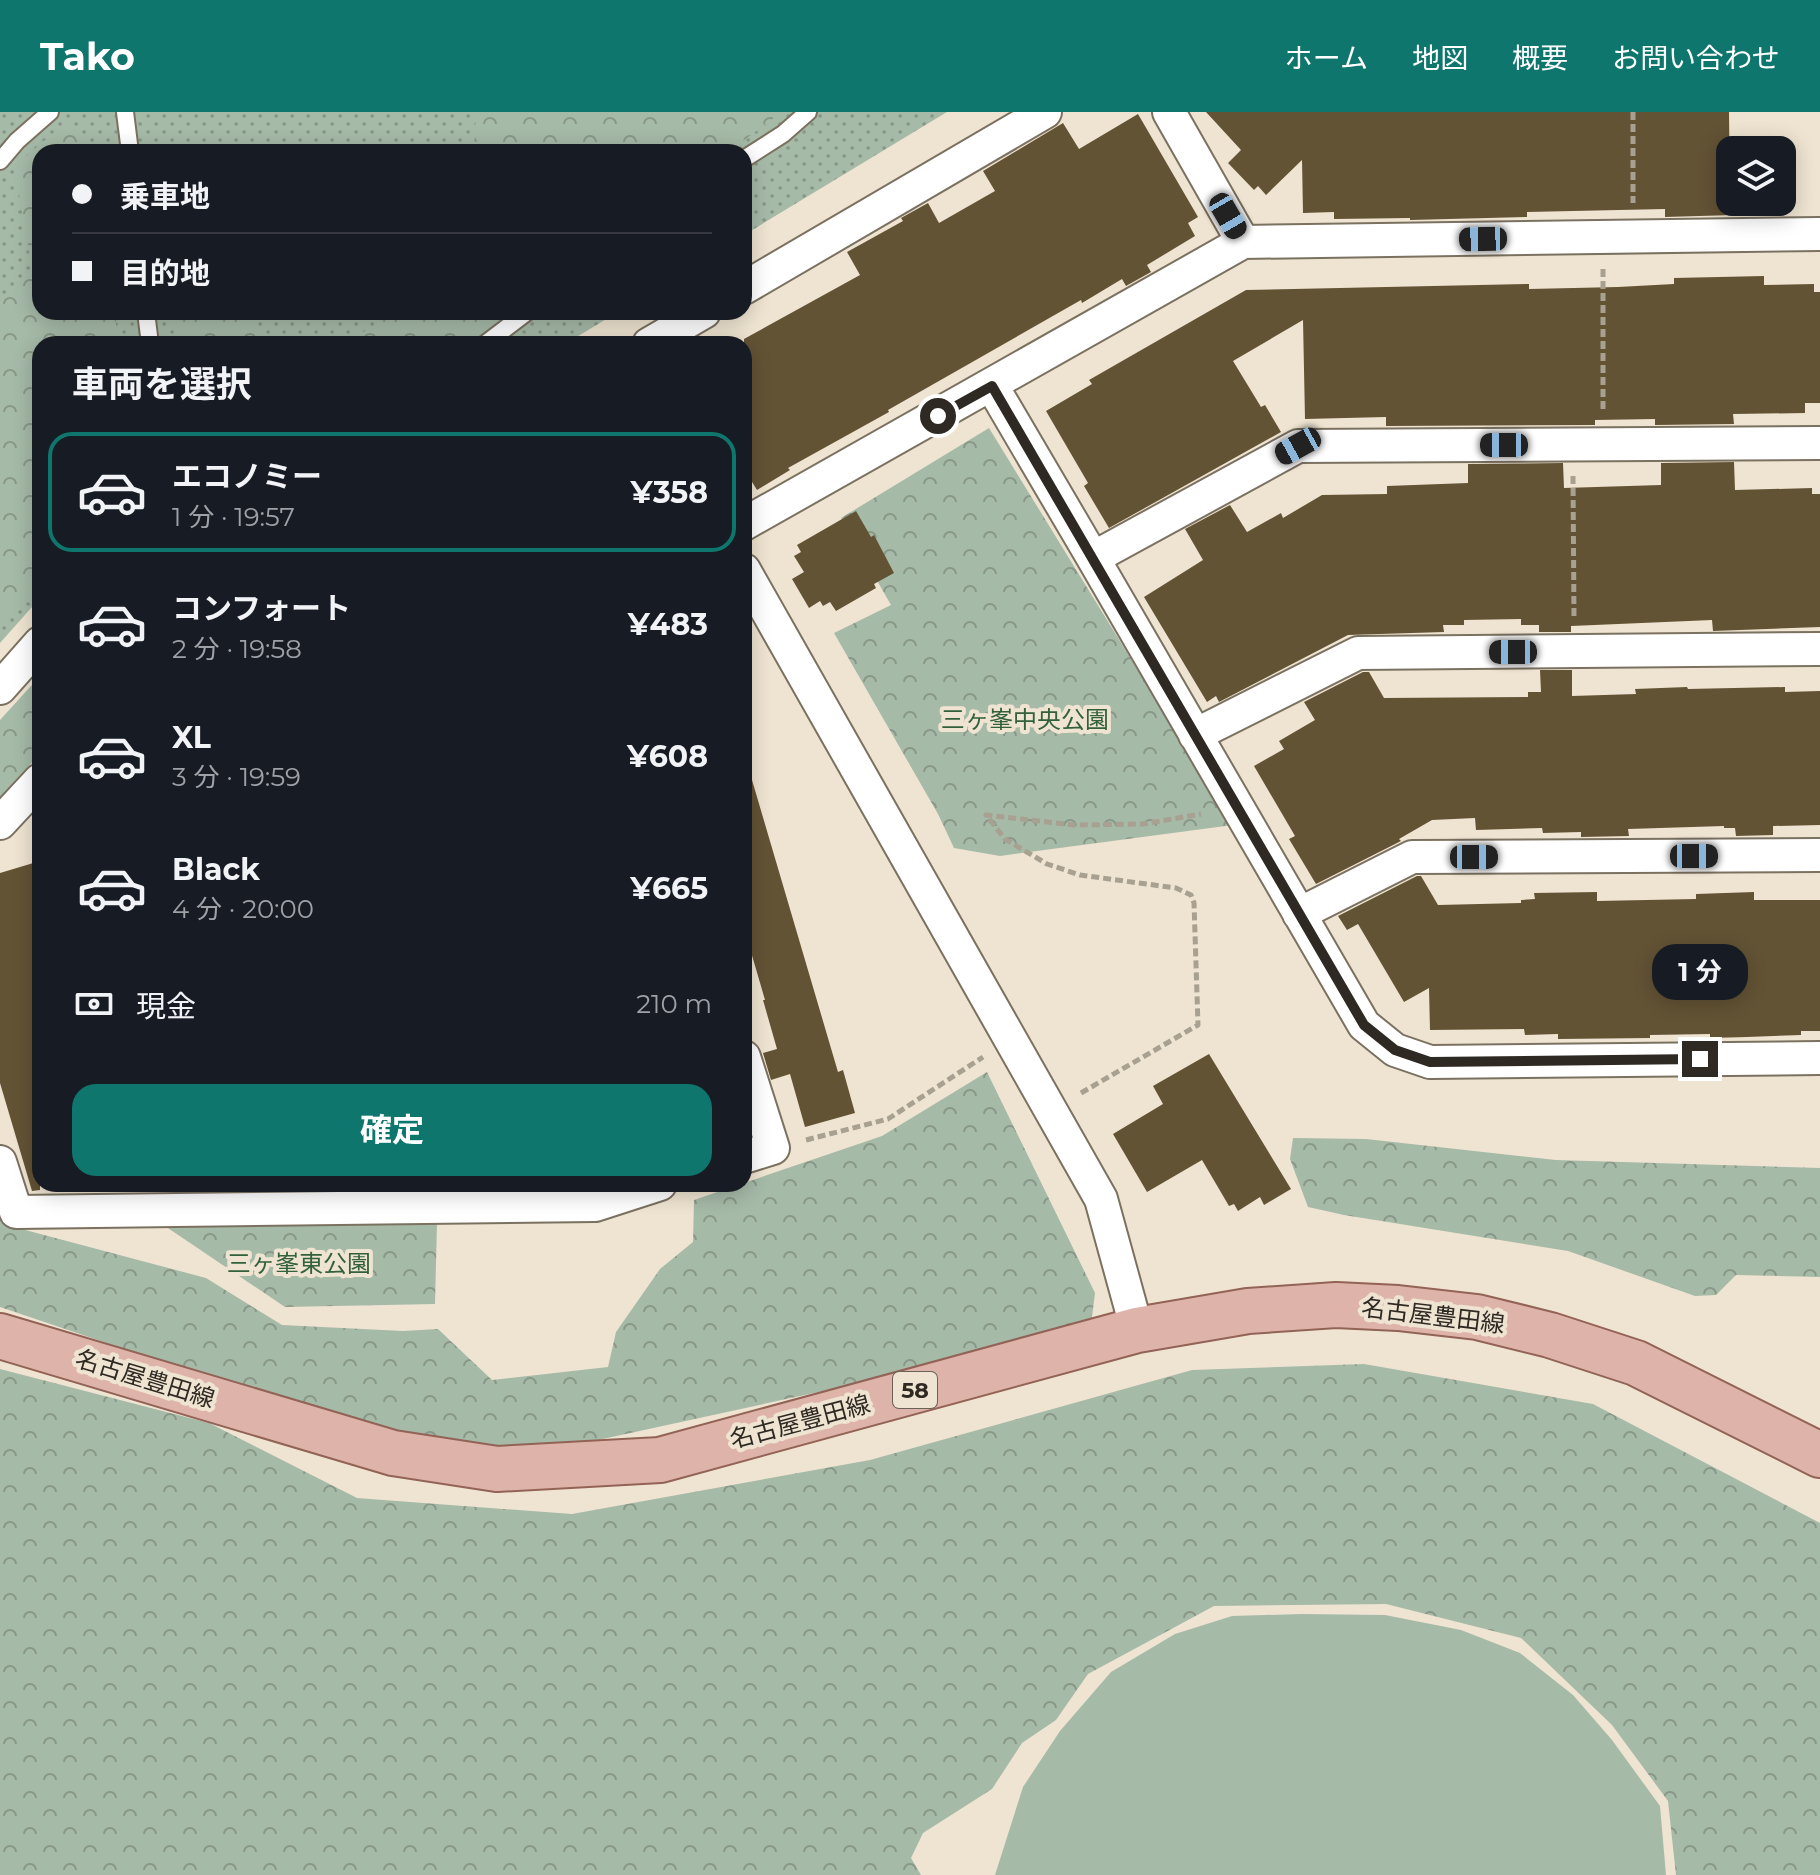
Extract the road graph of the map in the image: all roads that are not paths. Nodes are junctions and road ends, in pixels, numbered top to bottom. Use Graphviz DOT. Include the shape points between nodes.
graph roads {
  1 [pos="50,112"];
  2 [pos="125,112"];
  3 [pos="808,112"];
  4 [pos="1045,112"];
  5 [pos="1169,112"];
  6 [pos="129,144"];
  7 [pos="752,154"];
  8 [pos="0,161"];
  9 [pos="1820,234"];
  10 [pos="1243,242"];
  11 [pos="752,283"];
  12 [pos="516,320"];
  13 [pos="690,320"];
  14 [pos="496,336"];
  15 [pos="663,336"];
  16 [pos="992,386"];
  17 [pos="1820,443"];
  18 [pos="752,520"];
  19 [pos="1093,558"];
  20 [pos="752,584"];
  21 [pos="1820,649"];
  22 [pos="32,652"];
  23 [pos="0,688"];
  24 [pos="1195,735"];
  25 [pos="32,789"];
  26 [pos="0,823"];
  27 [pos="1820,855"];
  28 [pos="1299,914"];
  29 [pos="1820,1058"];
  30 [pos="752,1112"];
  31 [pos="758,1153"];
  32 [pos="0,1162"];
  33 [pos="592,1194"];
  34 [pos="396,1196"];
  35 [pos="202,1197"];
  36 [pos="1137,1330"];
  37 [pos="0,1336"];
  38 [pos="1820,1455"];
  1 -- 8 [label="lane"];
  2 -- 6 [label="lane"];
  3 -- 7 [label="lane"];
  4 -- 11 [label="street"];
  5 -- 10 [label="street"];
  9 -- 10 [label="street"];
  10 -- 16 [label="street"];
  12 -- 14 [label="lane"];
  13 -- 15 [label="street"];
  16 -- 18 [label="street"];
  16 -- 19 [label="street"];
  17 -- 19 [label="street" via="1298,446"];
  19 -- 24 [label="street"];
  20 -- 36 [label="street" via="1101,1199"];
  21 -- 24 [label="street" via="1358,653"];
  22 -- 23 [label="street"];
  24 -- 28 [label="street"];
  25 -- 26 [label="street"];
  27 -- 28 [label="street" via="1412,857"];
  28 -- 29 [label="street" via="1364,1025 1395,1050 1430,1062"];
  30 -- 31 [label="street"];
  32 -- 35 [label="street" via="16,1212"];
  33 -- 34 [label="street"];
  34 -- 35 [label="street"];
  36 -- 37 [label="main road, 名古屋豊田線 / 58" via="660,1460 497,1469 393,1453"];
  36 -- 38 [label="main road, 名古屋豊田線 / 58" via="1248,1311 1336,1305 1477,1317 1636,1363"];
}
